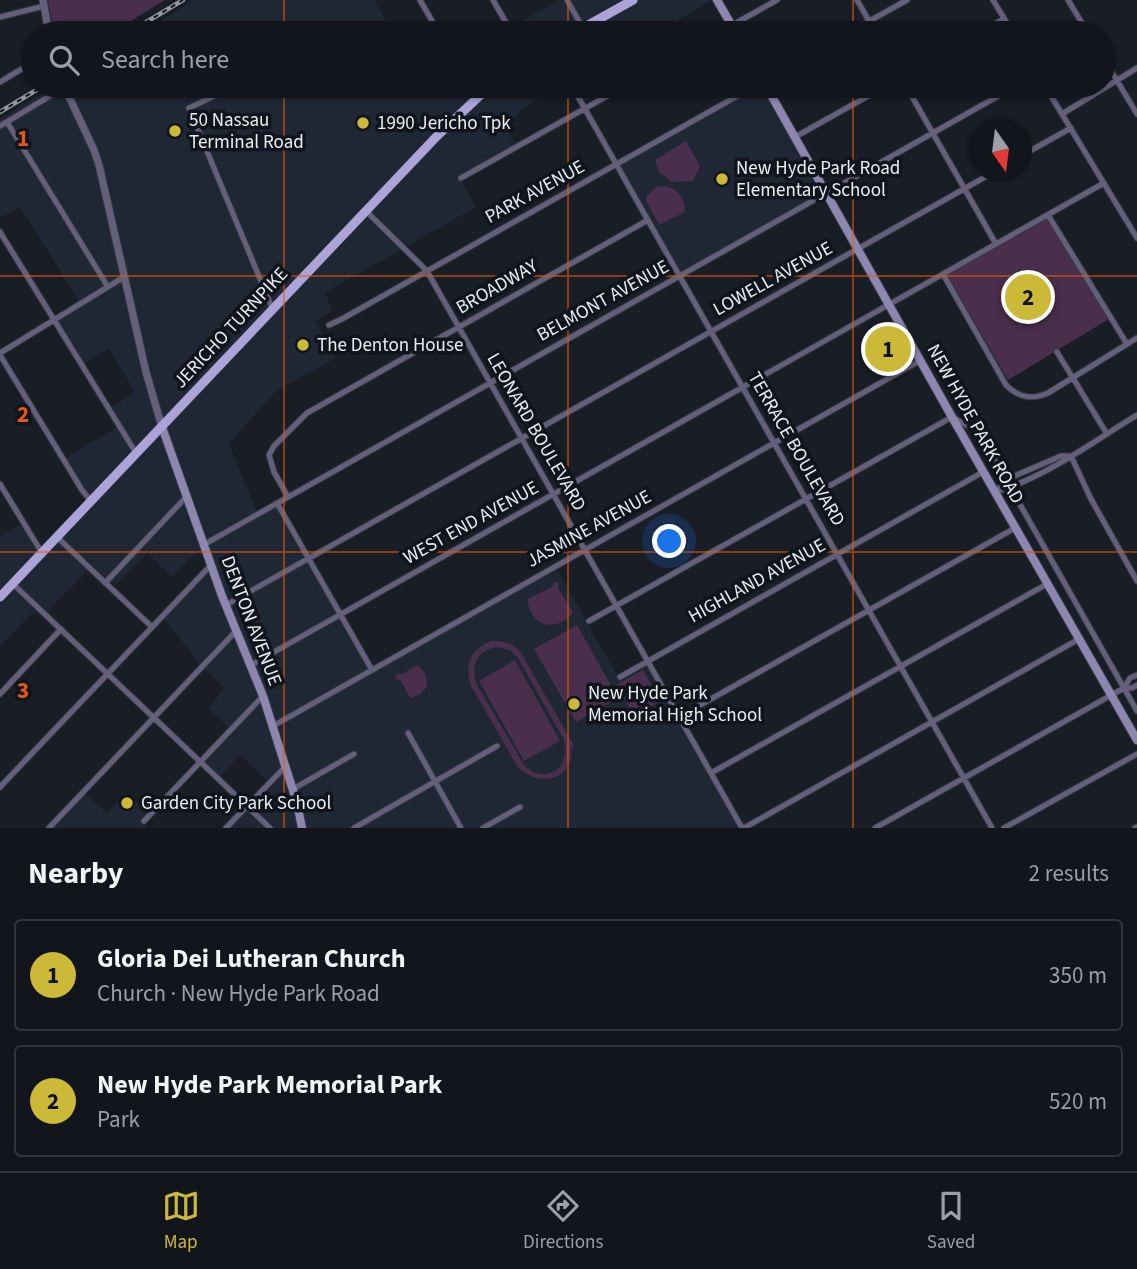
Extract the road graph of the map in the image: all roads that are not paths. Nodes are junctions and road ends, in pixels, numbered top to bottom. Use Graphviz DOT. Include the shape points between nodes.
graph roads {
  1 [pos="420,0"];
  2 [pos="493,0"];
  3 [pos="567,0"];
  4 [pos="633,0"];
  5 [pos="717,0"];
  6 [pos="777,0"];
  7 [pos="858,0"];
  8 [pos="907,0"];
  9 [pos="993,0"];
  10 [pos="1068,0"];
  11 [pos="44,3"];
  12 [pos="0,17"];
  13 [pos="1004,19"];
  14 [pos="47,21"];
  15 [pos="432,21"];
  16 [pos="505,21"];
  17 [pos="579,21"];
  18 [pos="596,21"];
  19 [pos="729,21"];
  20 [pos="746,21"];
  21 [pos="870,21"];
  22 [pos="1000,21"];
  23 [pos="1081,21"];
  24 [pos="1137,68"];
  25 [pos="21,69"];
  26 [pos="1117,81"];
  27 [pos="0,82"];
  28 [pos="45,98"];
  29 [pos="69,98"];
  30 [pos="210,98"];
  31 [pos="477,98"];
  32 [pos="579,98"];
  33 [pos="603,98"];
  34 [pos="734,98"];
  35 [pos="773,98"];
  36 [pos="865,98"];
  37 [pos="913,98"];
  38 [pos="995,98"];
  39 [pos="1052,98"];
  40 [pos="1089,98"];
  41 [pos="585,108"];
  42 [pos="1062,114"];
  43 [pos="1137,114"];
  44 [pos="7,122"];
  45 [pos="0,126"];
  46 [pos="1070,128"];
  47 [pos="933,133"];
  48 [pos="795,137"];
  49 [pos="1032,150"];
  50 [pos="616,164"];
  51 [pos="461,178"];
  52 [pos="975,182"];
  53 [pos="1104,183"];
  54 [pos="964,188"];
  55 [pos="826,193"];
  56 [pos="366,211"];
  57 [pos="1048,215"];
  58 [pos="648,220"];
  59 [pos="0,232"];
  60 [pos="1137,237"];
  61 [pos="996,244"];
  62 [pos="858,249"];
  63 [pos="427,271"];
  64 [pos="943,274"];
  65 [pos="680,276"];
  66 [pos="124,277"];
  67 [pos="108,287"];
  68 [pos="889,304"];
  69 [pos="273,310"];
  70 [pos="54,320"];
  71 [pos="329,325"];
  72 [pos="458,327"];
  73 [pos="711,331"];
  74 [pos="1137,338"];
  75 [pos="1127,344"];
  76 [pos="1057,352"];
  77 [pos="0,354"];
  78 [pos="921,360"];
  79 [pos="1073,377"];
  80 [pos="490,383"];
  81 [pos="743,387"];
  82 [pos="1137,415"];
  83 [pos="952,417"];
  84 [pos="162,427"];
  85 [pos="1107,434"];
  86 [pos="522,438"];
  87 [pos="774,443"];
  88 [pos="136,454"];
  89 [pos="1071,456"];
  90 [pos="983,472"];
  91 [pos="0,484"];
  92 [pos="1008,485"];
  93 [pos="995,492"];
  94 [pos="553,494"];
  95 [pos="187,496"];
  96 [pos="288,497"];
  97 [pos="806,499"];
  98 [pos="91,501"];
  99 [pos="277,503"];
  100 [pos="1015,528"];
  101 [pos="57,537"];
  102 [pos="205,544"];
  103 [pos="585,550"];
  104 [pos="42,553"];
  105 [pos="837,554"];
  106 [pos="309,559"];
  107 [pos="212,564"];
  108 [pos="1137,581"];
  109 [pos="13,583"];
  110 [pos="105,583"];
  111 [pos="1047,584"];
  112 [pos="0,597"];
  113 [pos="226,605"];
  114 [pos="616,606"];
  115 [pos="869,610"];
  116 [pos="340,615"];
  117 [pos="589,621"];
  118 [pos="152,627"];
  119 [pos="61,629"];
  120 [pos="236,631"];
  121 [pos="1079,639"];
  122 [pos="648,661"];
  123 [pos="251,666"];
  124 [pos="900,666"];
  125 [pos="372,670"];
  126 [pos="108,673"];
  127 [pos="1137,675"];
  128 [pos="620,677"];
  129 [pos="1137,685"];
  130 [pos="1124,688"];
  131 [pos="0,694"];
  132 [pos="1112,695"];
  133 [pos="263,696"];
  134 [pos="1137,711"];
  135 [pos="154,717"];
  136 [pos="679,717"];
  137 [pos="932,722"];
  138 [pos="273,726"];
  139 [pos="408,733"];
  140 [pos="1137,740"];
  141 [pos="497,746"];
  142 [pos="354,754"];
  143 [pos="1137,754"];
  144 [pos="201,762"];
  145 [pos="285,767"];
  146 [pos="711,773"];
  147 [pos="964,778"];
  148 [pos="435,782"];
  149 [pos="0,787"];
  150 [pos="292,789"];
  151 [pos="247,806"];
  152 [pos="520,807"];
  153 [pos="144,821"];
  154 [pos="49,828"];
  155 [pos="226,828"];
  156 [pos="270,828"];
  157 [pos="302,828"];
  158 [pos="354,828"];
  159 [pos="461,828"];
  160 [pos="483,828"];
  161 [pos="743,828"];
  162 [pos="875,828"];
  163 [pos="992,828"];
  164 [pos="1004,828"];
  1 -- 15 [label="street"];
  2 -- 16 [label="street"];
  3 -- 17 [label="street"];
  4 -- 18 [label="main road"];
  5 -- 19 [label="main road"];
  6 -- 20 [label="street"];
  7 -- 21 [label="street"];
  8 -- 21 [label="street"];
  9 -- 13 [label="street"];
  10 -- 23 [label="street"];
  11 -- 12 [label="street"];
  11 -- 14 [label="street"];
  13 -- 22 [label="street"];
  24 -- 26 [label="street"];
  25 -- 27 [label="street"];
  26 -- 43 [label="street"];
  28 -- 44 [label="street"];
  29 -- 66 [label="street" via="96,160"];
  30 -- 69 [label="street" via="189,108"];
  31 -- 56 [label="main road, JERICHO TURNPIKE"];
  32 -- 41 [label="street, TERRACE BOULEVARD"];
  33 -- 41 [label="street"];
  34 -- 50 [label="street, PARK AVENUE"];
  35 -- 48 [label="main road, NEW HYDE PARK ROAD"];
  36 -- 48 [label="street"];
  37 -- 47 [label="street"];
  38 -- 47 [label="street, BELMONT AVENUE"];
  39 -- 42 [label="street"];
  40 -- 42 [label="street"];
  41 -- 50 [label="street, TERRACE BOULEVARD"];
  41 -- 51 [label="street"];
  42 -- 46 [label="street"];
  44 -- 45 [label="street"];
  44 -- 67 [label="street"];
  46 -- 49 [label="street"];
  46 -- 53 [label="street"];
  47 -- 54 [label="street"];
  47 -- 55 [label="street, BELMONT AVENUE"];
  48 -- 55 [label="main road, NEW HYDE PARK ROAD"];
  50 -- 58 [label="street, TERRACE BOULEVARD"];
  50 -- 63 [label="street, PARK AVENUE"];
  52 -- 54 [label="street, LOWELL AVENUE"];
  53 -- 57 [label="street, WEST END AVENUE"];
  53 -- 60 [label="street"];
  54 -- 61 [label="street"];
  54 -- 62 [label="street, LOWELL AVENUE"];
  55 -- 62 [label="main road, NEW HYDE PARK ROAD"];
  55 -- 65 [label="street, BELMONT AVENUE"];
  56 -- 63 [label="street, LEONARD BOULEVARD"];
  56 -- 69 [label="main road, JERICHO TURNPIKE"];
  57 -- 61 [label="street, WEST END AVENUE"];
  57 -- 75 [label="street"];
  58 -- 65 [label="street, TERRACE BOULEVARD"];
  58 -- 72 [label="street, BROADWAY"];
  59 -- 70 [label="street"];
  61 -- 64 [label="street, WEST END AVENUE"];
  62 -- 68 [label="main road, NEW HYDE PARK ROAD"];
  62 -- 73 [label="street, LOWELL AVENUE"];
  63 -- 71 [label="street, PARK AVENUE"];
  63 -- 72 [label="street, LEONARD BOULEVARD"];
  64 -- 68 [label="street, WEST END AVENUE"];
  64 -- 79 [label="street" via="1006,385 1016,393 1026,397 1048,393"];
  65 -- 73 [label="street, TERRACE BOULEVARD"];
  65 -- 80 [label="street, BELMONT AVENUE"];
  66 -- 67 [label="street"];
  66 -- 84 [label="street"];
  67 -- 70 [label="street"];
  68 -- 78 [label="main road, NEW HYDE PARK ROAD"];
  68 -- 81 [label="street, WEST END AVENUE"];
  69 -- 84 [label="main road, JERICHO TURNPIKE"];
  70 -- 77 [label="street"];
  70 -- 88 [label="street"];
  72 -- 80 [label="street, LEONARD BOULEVARD"];
  72 -- 96 [label="street, BROADWAY" via="298,421 268,455"];
  73 -- 81 [label="street, TERRACE BOULEVARD"];
  73 -- 86 [label="street, LOWELL AVENUE"];
  74 -- 75 [label="street"];
  75 -- 79 [label="street"];
  76 -- 79 [label="street"];
  77 -- 98 [label="street"];
  78 -- 83 [label="main road, NEW HYDE PARK ROAD"];
  78 -- 87 [label="street, JASMINE AVENUE"];
  79 -- 85 [label="street"];
  80 -- 86 [label="street, LEONARD BOULEVARD"];
  80 -- 96 [label="street, BELMONT AVENUE"];
  81 -- 87 [label="street, TERRACE BOULEVARD"];
  81 -- 94 [label="street, WEST END AVENUE"];
  82 -- 85 [label="street"];
  83 -- 90 [label="main road, NEW HYDE PARK ROAD"];
  83 -- 92 [label="street" via="979,432"];
  83 -- 97 [label="street"];
  84 -- 88 [label="main road, JERICHO TURNPIKE"];
  84 -- 95 [label="main road, DENTON AVENUE"];
  85 -- 89 [label="street"];
  86 -- 94 [label="street, LEONARD BOULEVARD"];
  86 -- 106 [label="street, LOWELL AVENUE"];
  87 -- 97 [label="street, TERRACE BOULEVARD"];
  87 -- 103 [label="street, JASMINE AVENUE"];
  88 -- 98 [label="main road, JERICHO TURNPIKE"];
  89 -- 92 [label="street" via="1061,456"];
  89 -- 108 [label="street"];
  90 -- 93 [label="main road, NEW HYDE PARK ROAD"];
  90 -- 105 [label="street, HIGHLAND AVENUE"];
  91 -- 104 [label="street"];
  92 -- 93 [label="street"];
  92 -- 130 [label="street"];
  93 -- 100 [label="main road, NEW HYDE PARK ROAD"];
  94 -- 103 [label="street, LEONARD BOULEVARD"];
  94 -- 116 [label="street, WEST END AVENUE"];
  95 -- 102 [label="main road, DENTON AVENUE"];
  95 -- 110 [label="street"];
  96 -- 99 [label="street, BELMONT AVENUE"];
  97 -- 105 [label="street, TERRACE BOULEVARD"];
  97 -- 114 [label="street"];
  98 -- 101 [label="main road, JERICHO TURNPIKE"];
  99 -- 102 [label="street, BELMONT AVENUE"];
  99 -- 106 [label="street"];
  100 -- 111 [label="main road, NEW HYDE PARK ROAD"];
  100 -- 115 [label="street"];
  101 -- 104 [label="main road, JERICHO TURNPIKE"];
  101 -- 110 [label="street"];
  102 -- 107 [label="main road, DENTON AVENUE"];
  103 -- 114 [label="street, LEONARD BOULEVARD"];
  103 -- 125 [label="street, JASMINE AVENUE"];
  104 -- 109 [label="main road, JERICHO TURNPIKE"];
  105 -- 115 [label="street, TERRACE BOULEVARD"];
  105 -- 122 [label="street, HIGHLAND AVENUE"];
  106 -- 113 [label="street, LOWELL AVENUE"];
  106 -- 116 [label="street"];
  107 -- 113 [label="main road, DENTON AVENUE"];
  107 -- 118 [label="street"];
  109 -- 112 [label="main road, JERICHO TURNPIKE"];
  109 -- 119 [label="street"];
  110 -- 118 [label="street"];
  111 -- 121 [label="main road, NEW HYDE PARK ROAD"];
  111 -- 124 [label="street"];
  113 -- 120 [label="main road, DENTON AVENUE"];
  114 -- 117 [label="street"];
  114 -- 122 [label="street, LEONARD BOULEVARD"];
  115 -- 124 [label="street, TERRACE BOULEVARD"];
  115 -- 136 [label="street"];
  116 -- 123 [label="street, WEST END AVENUE"];
  116 -- 125 [label="street"];
  118 -- 126 [label="street"];
  119 -- 126 [label="street"];
  119 -- 131 [label="street"];
  120 -- 123 [label="main road, DENTON AVENUE"];
  120 -- 135 [label="street"];
  121 -- 132 [label="main road, NEW HYDE PARK ROAD"];
  121 -- 137 [label="street"];
  122 -- 128 [label="street, HIGHLAND AVENUE"];
  122 -- 136 [label="street, LEONARD BOULEVARD"];
  123 -- 133 [label="main road, DENTON AVENUE"];
  124 -- 137 [label="street, TERRACE BOULEVARD"];
  124 -- 146 [label="street"];
  125 -- 138 [label="street, JASMINE AVENUE"];
  126 -- 135 [label="street"];
  126 -- 149 [label="street"];
  127 -- 130 [label="street"];
  129 -- 130 [label="street"];
  130 -- 132 [label="street"];
  130 -- 134 [label="street"];
  132 -- 140 [label="main road, NEW HYDE PARK ROAD"];
  132 -- 147 [label="street"];
  133 -- 138 [label="main road, DENTON AVENUE"];
  133 -- 144 [label="street"];
  135 -- 144 [label="street"];
  135 -- 154 [label="street"];
  136 -- 146 [label="street, LEONARD BOULEVARD"];
  137 -- 147 [label="street, TERRACE BOULEVARD"];
  137 -- 161 [label="street"];
  138 -- 145 [label="main road, DENTON AVENUE"];
  139 -- 148 [label="street"];
  141 -- 148 [label="street"];
  142 -- 150 [label="street"];
  143 -- 164 [label="street"];
  144 -- 151 [label="street"];
  144 -- 153 [label="street"];
  145 -- 150 [label="main road, DENTON AVENUE"];
  145 -- 151 [label="street"];
  146 -- 161 [label="street, LEONARD BOULEVARD"];
  147 -- 162 [label="street"];
  147 -- 163 [label="street, TERRACE BOULEVARD"];
  148 -- 158 [label="street"];
  148 -- 159 [label="street"];
  150 -- 157 [label="main road, DENTON AVENUE"];
  151 -- 155 [label="street"];
  151 -- 156 [label="street"];
  152 -- 160 [label="street"];
}
